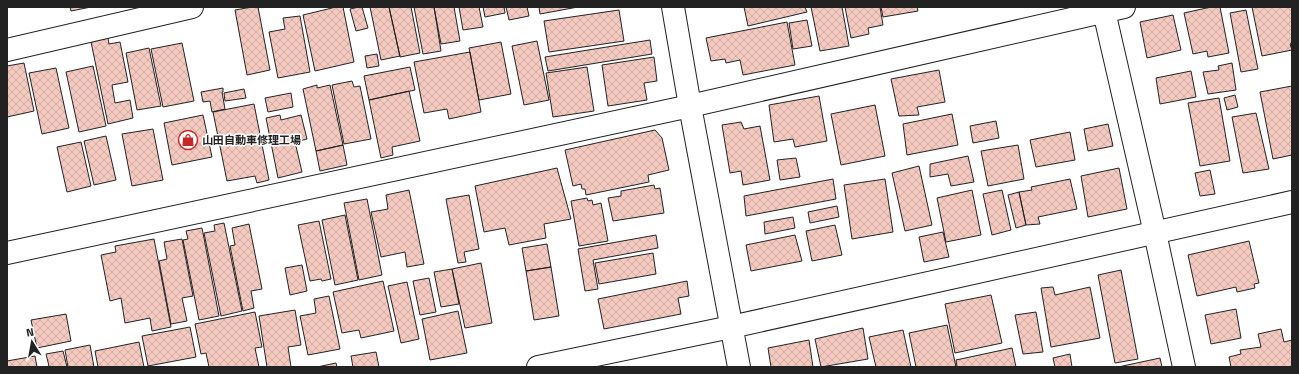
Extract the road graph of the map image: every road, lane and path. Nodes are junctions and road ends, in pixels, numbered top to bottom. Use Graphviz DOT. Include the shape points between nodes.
graph roads {
  1 [pos="192,7"];
  2 [pos="673,7"];
  3 [pos="1110,8"];
  4 [pos="7,50"];
  5 [pos="690,106"];
  6 [pos="1292,202"];
  7 [pos="1155,233"];
  8 [pos="7,253"];
  9 [pos="731,327"];
  10 [pos="538,367"];
  11 [pos="739,367"];
  12 [pos="1184,367"];
  1 -- 4 [label="street"];
  2 -- 5 [label="street"];
  3 -- 5 [label="street"];
  3 -- 7 [label="street"];
  5 -- 8 [label="street"];
  5 -- 9 [label="street"];
  6 -- 7 [label="street"];
  7 -- 9 [label="street"];
  7 -- 12 [label="street"];
  9 -- 10 [label="street"];
  9 -- 11 [label="street"];
}
